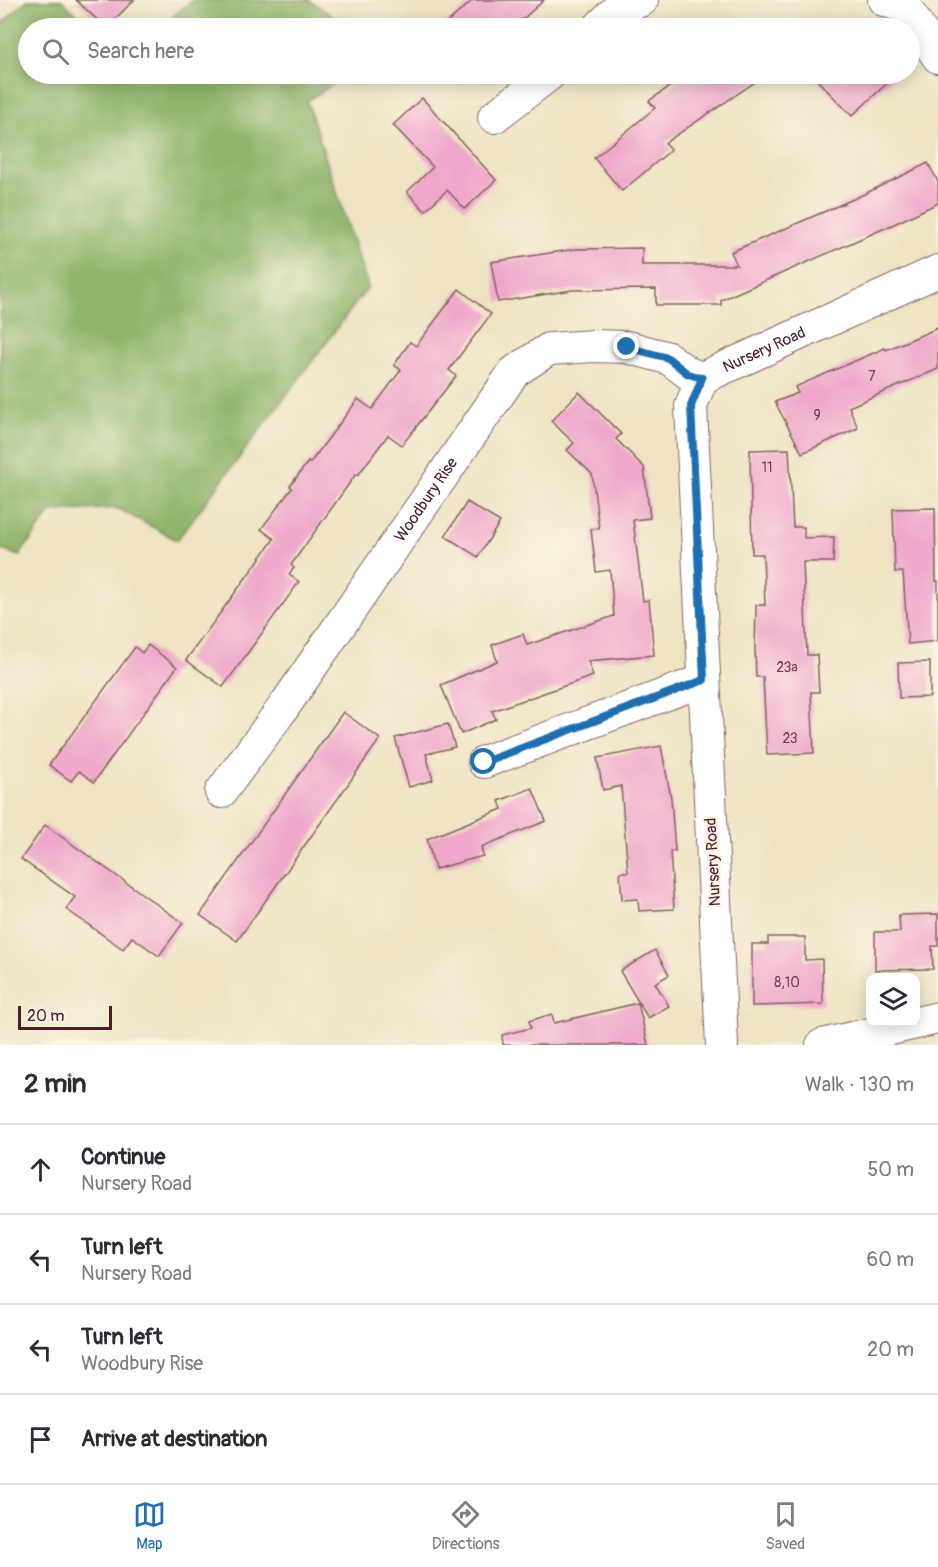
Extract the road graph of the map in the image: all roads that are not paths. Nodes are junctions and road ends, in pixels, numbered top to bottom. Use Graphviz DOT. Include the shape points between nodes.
graph roads {
  1 [pos="642,0"];
  2 [pos="884,0"];
  3 [pos="608,18"];
  4 [pos="913,18"];
  5 [pos="920,29"];
  6 [pos="938,57"];
  7 [pos="537,84"];
  8 [pos="494,117"];
  9 [pos="938,271"];
  10 [pos="702,378"];
  11 [pos="704,680"];
  12 [pos="484,762"];
  13 [pos="221,792"];
  14 [pos="938,1018"];
  15 [pos="722,1045"];
  16 [pos="822,1045"];
  1 -- 3 [label="street"];
  2 -- 4 [label="street" via="906,8"];
  5 -- 6 [label="street"];
  7 -- 8 [label="street"];
  9 -- 10 [label="street, Nursery Road"];
  10 -- 11 [label="street, Nursery Road" via="691,406"];
  10 -- 13 [label="street, Woodbury Rise" via="688,374 668,358 627,347 549,349 514,372"];
  11 -- 12 [label="street"];
  11 -- 15 [label="street, Nursery Road"];
  14 -- 16 [label="street"];
}
